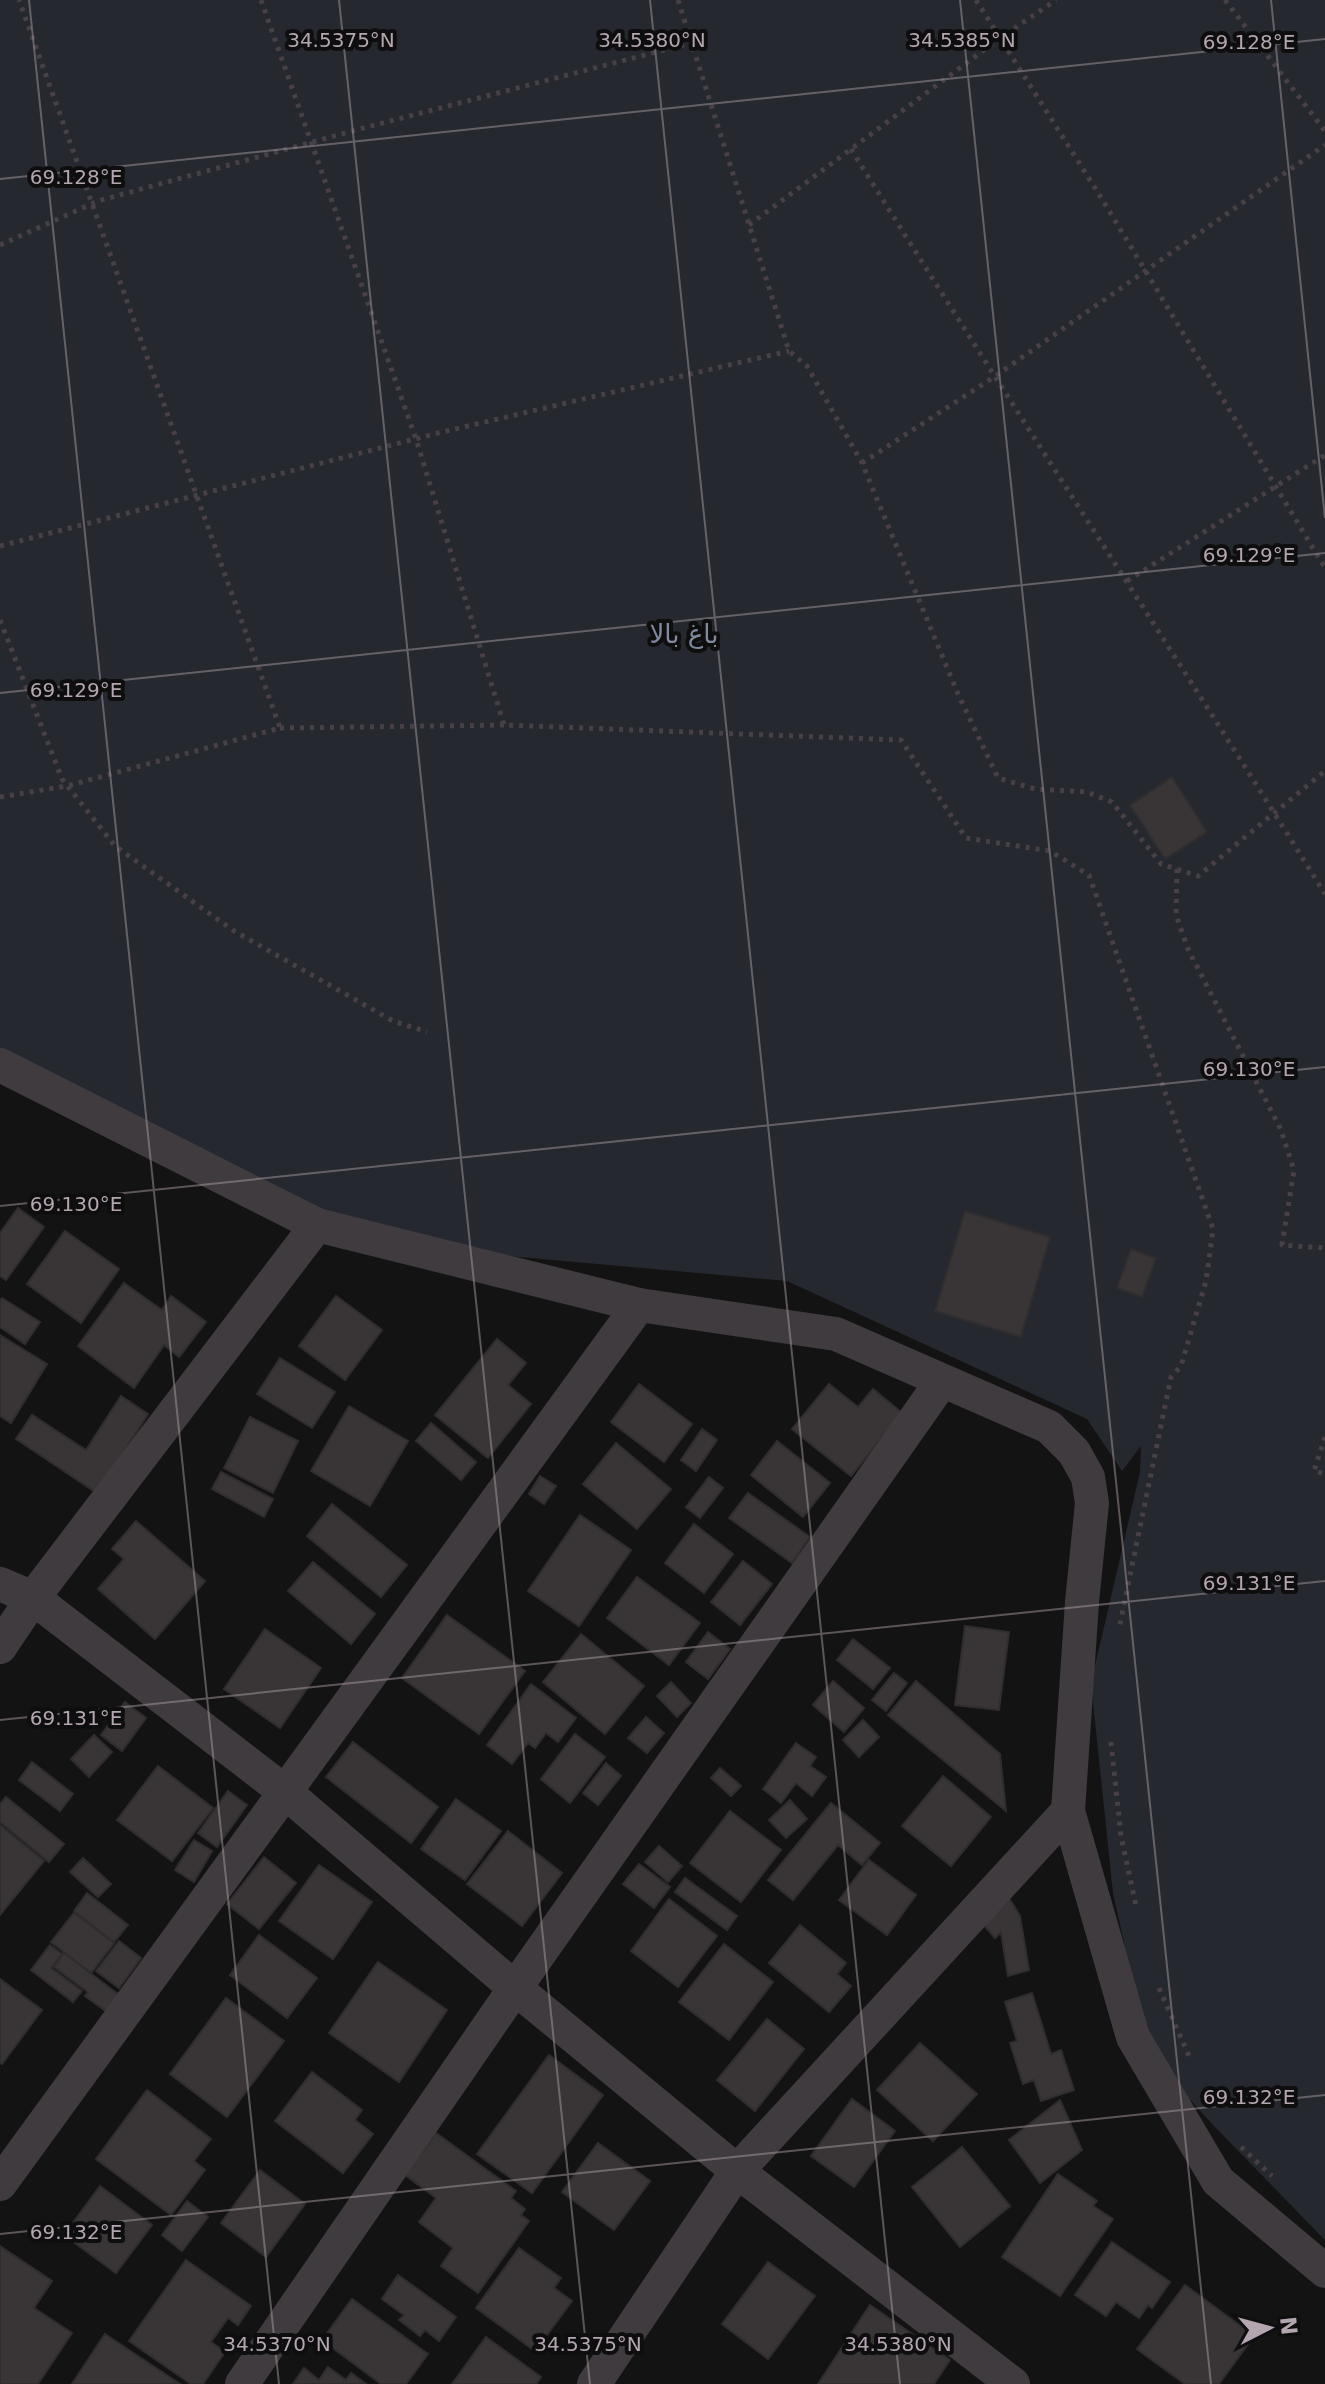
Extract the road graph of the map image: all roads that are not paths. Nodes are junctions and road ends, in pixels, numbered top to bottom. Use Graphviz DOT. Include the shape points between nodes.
graph roads {
  1 [pos="0,1065"];
  2 [pos="317,1225"];
  3 [pos="639,1305"];
  4 [pos="942,1381"];
  5 [pos="0,1584"];
  6 [pos="33,1598"];
  7 [pos="0,1647"];
  8 [pos="284,1791"];
  9 [pos="1068,1811"];
  10 [pos="515,1988"];
  11 [pos="737,2171"];
  12 [pos="0,2184"];
  13 [pos="1325,2271"];
  14 [pos="991,2378"];
  15 [pos="242,2384"];
  16 [pos="594,2384"];
  1 -- 2 [label="street"];
  2 -- 3 [label="street"];
  2 -- 6 [label="street"];
  3 -- 4 [label="street" via="836,1334"];
  3 -- 8 [label="street"];
  4 -- 9 [label="street" via="1049,1427 1074,1452 1088,1477 1092,1503"];
  4 -- 10 [label="street"];
  5 -- 6 [label="street"];
  6 -- 7 [label="street"];
  6 -- 8 [label="street"];
  8 -- 10 [label="street"];
  8 -- 12 [label="street"];
  9 -- 11 [label="street"];
  9 -- 13 [label="street" via="1133,2037 1218,2181"];
  10 -- 11 [label="street"];
  10 -- 15 [label="street"];
  11 -- 14 [label="street"];
  11 -- 16 [label="street"];
}
